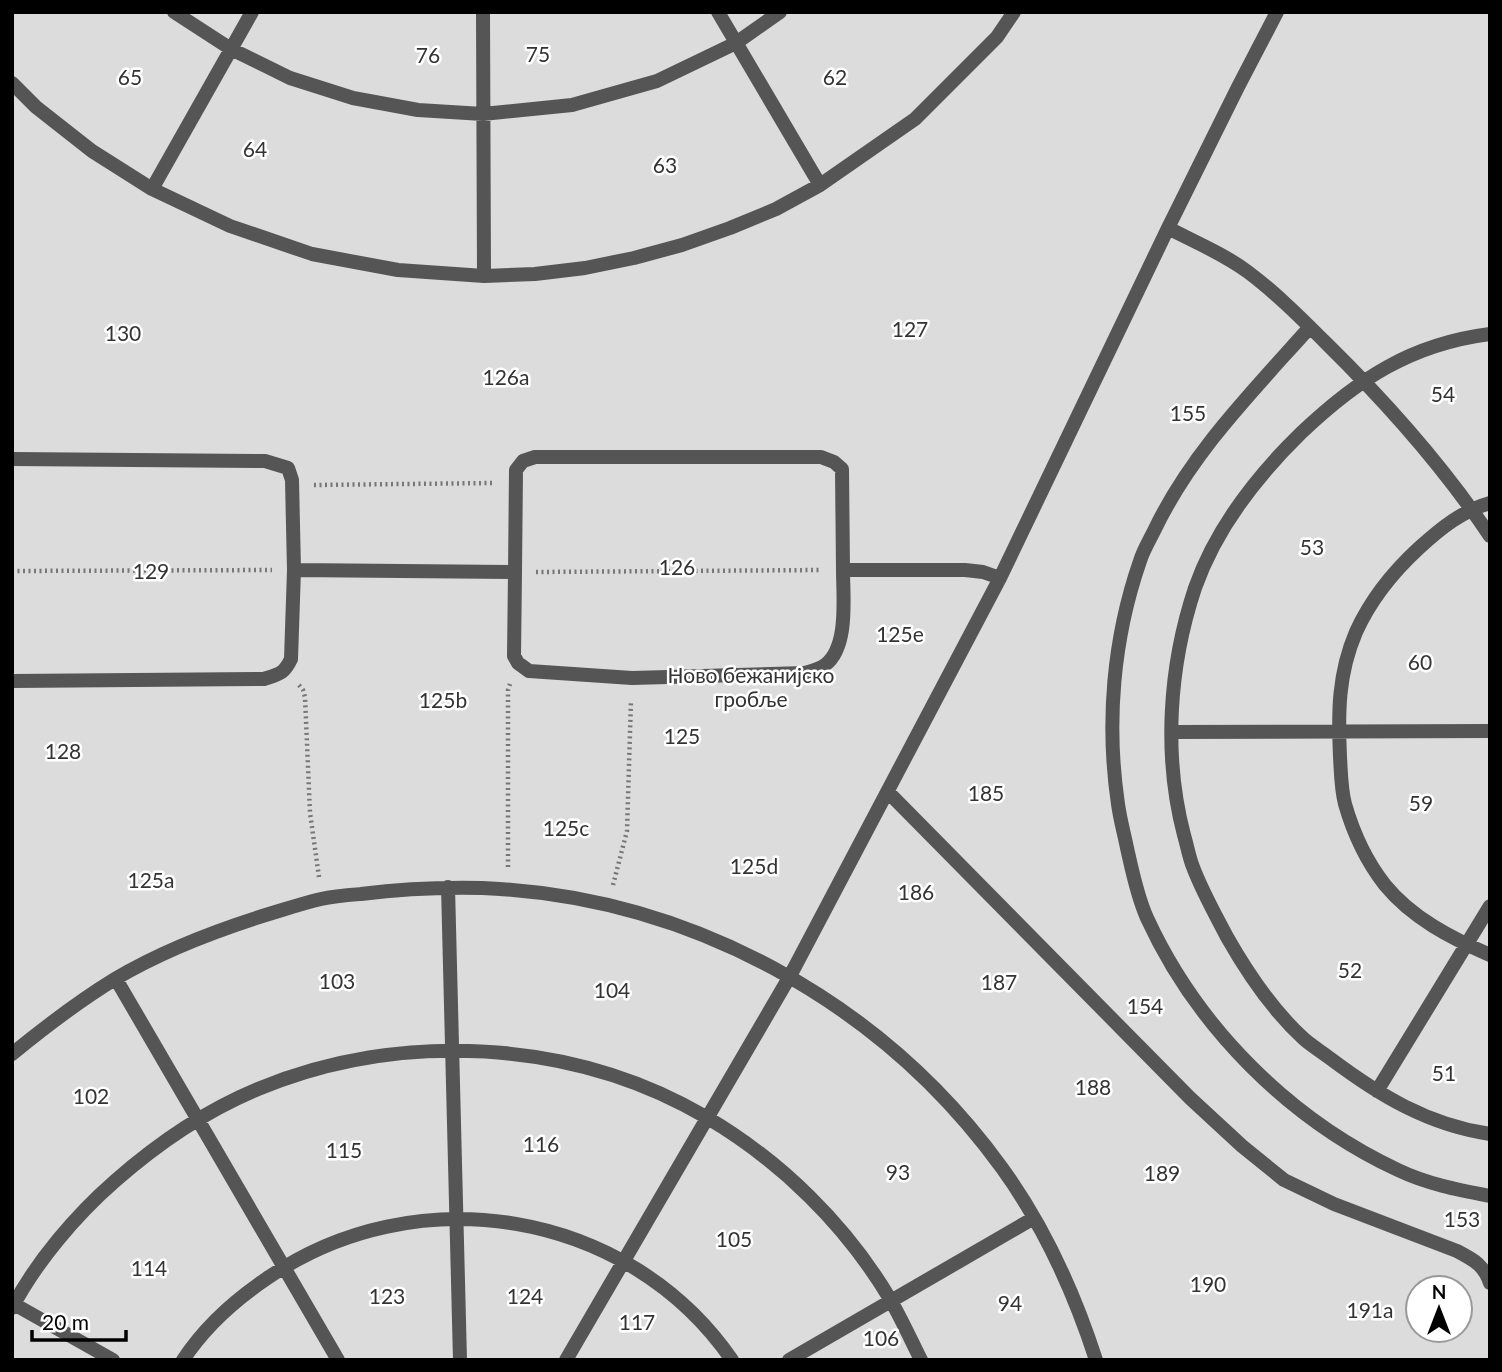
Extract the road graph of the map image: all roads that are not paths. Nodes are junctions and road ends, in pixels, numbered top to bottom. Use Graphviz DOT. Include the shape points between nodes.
graph roads {
  1 [pos="174,12"];
  2 [pos="252,12"];
  3 [pos="483,12"];
  4 [pos="718,12"];
  5 [pos="780,12"];
  6 [pos="1014,12"];
  7 [pos="1277,12"];
  8 [pos="736,43"];
  9 [pos="231,50"];
  10 [pos="12,83"];
  11 [pos="483,114"];
  12 [pos="820,185"];
  13 [pos="152,189"];
  14 [pos="1168,229"];
  15 [pos="484,276"];
  16 [pos="1310,327"];
  17 [pos="1490,334"];
  18 [pos="1363,380"];
  19 [pos="12,459"];
  20 [pos="1490,503"];
  21 [pos="1472,509"];
  22 [pos="1490,536"];
  23 [pos="294,570"];
  24 [pos="843,570"];
  25 [pos="515,572"];
  26 [pos="1000,578"];
  27 [pos="12,681"];
  28 [pos="1339,731"];
  29 [pos="1490,731"];
  30 [pos="1172,732"];
  31 [pos="888,792"];
  32 [pos="448,887"];
  33 [pos="1490,906"];
  34 [pos="1466,944"];
  35 [pos="1490,955"];
  36 [pos="790,976"];
  37 [pos="116,979"];
  38 [pos="452,1050"];
  39 [pos="12,1054"];
  40 [pos="1377,1091"];
  41 [pos="707,1117"];
  42 [pos="198,1119"];
  43 [pos="1490,1135"];
  44 [pos="1490,1196"];
  45 [pos="456,1218"];
  46 [pos="1034,1218"];
  47 [pos="623,1261"];
  48 [pos="283,1267"];
  49 [pos="1490,1283"];
  50 [pos="891,1300"];
  51 [pos="13,1305"];
  52 [pos="113,1360"];
  53 [pos="183,1360"];
  54 [pos="338,1360"];
  55 [pos="460,1360"];
  56 [pos="566,1360"];
  57 [pos="732,1360"];
  58 [pos="789,1360"];
  59 [pos="921,1360"];
  60 [pos="1096,1360"];
  1 -- 9 [label="lane"];
  2 -- 9 [label="lane"];
  3 -- 11 [label="lane"];
  4 -- 8 [label="lane"];
  5 -- 8 [label="lane"];
  6 -- 12 [label="lane" via="997,37 915,119"];
  7 -- 14 [label="lane"];
  8 -- 11 [label="lane" via="657,82 572,105"];
  8 -- 12 [label="lane"];
  9 -- 11 [label="lane" via="290,78 353,98 418,110"];
  9 -- 13 [label="lane"];
  10 -- 13 [label="lane" via="92,151"];
  11 -- 15 [label="lane"];
  12 -- 15 [label="lane" via="776,209 682,245 584,268"];
  13 -- 15 [label="lane" via="230,226 312,254 398,270"];
  14 -- 16 [label="lane" via="1247,271"];
  14 -- 26 [label="lane"];
  16 -- 18 [label="lane"];
  16 -- 44 [label="lane" via="1186,474 1140,560 1123,622 1114,681 1112,747 1118,806 1146,915 1186,989 1248,1064 1302,1111 1359,1149 1400,1171"];
  17 -- 18 [label="lane" via="1419,351"];
  18 -- 21 [label="lane"];
  18 -- 30 [label="lane" via="1284,449 1219,534 1196,586 1182,635"];
  19 -- 23 [label="lane" via="265,461 288,468"];
  20 -- 21 [label="lane"];
  21 -- 22 [label="lane"];
  21 -- 28 [label="lane" via="1445,525 1406,560 1366,612 1341,677"];
  23 -- 25 [label="lane"];
  23 -- 27 [label="lane" via="291,659 278,675 264,679"];
  24 -- 25 [label="lane" via="842,638 824,666 805,673 632,678 528,671 518,663 514,656"];
  24 -- 25 [label="lane" via="842,469 834,461 821,457 535,457 516,470"];
  24 -- 26 [label="lane" via="965,570"];
  26 -- 31 [label="lane"];
  28 -- 29 [label="lane"];
  28 -- 30 [label="lane"];
  28 -- 34 [label="lane" via="1345,803 1374,868 1415,914"];
  30 -- 40 [label="lane" via="1179,816 1192,865 1244,967 1305,1041"];
  31 -- 36 [label="lane"];
  31 -- 49 [label="lane" via="1189,1098 1242,1146 1284,1180 1473,1259"];
  32 -- 36 [label="lane" via="567,896 625,909 737,949"];
  32 -- 37 [label="lane" via="323,898 204,936"];
  32 -- 38 [label="lane"];
  33 -- 34 [label="lane"];
  34 -- 35 [label="lane"];
  34 -- 40 [label="lane"];
  36 -- 41 [label="lane"];
  36 -- 46 [label="lane" via="867,1028 928,1082 1003,1169"];
  37 -- 39 [label="lane"];
  37 -- 42 [label="lane"];
  38 -- 41 [label="lane" via="505,1053 610,1074"];
  38 -- 42 [label="lane" via="386,1055 320,1068 258,1089"];
  38 -- 45 [label="lane"];
  40 -- 43 [label="lane" via="1433,1119"];
  41 -- 47 [label="lane"];
  41 -- 50 [label="lane" via="763,1155 814,1200 858,1251"];
  42 -- 48 [label="lane"];
  42 -- 51 [label="lane" via="143,1156 94,1200 51,1249"];
  45 -- 47 [label="lane" via="541,1228"];
  45 -- 48 [label="lane" via="365,1231"];
  45 -- 55 [label="lane"];
  46 -- 50 [label="lane"];
  46 -- 60 [label="lane" via="1061,1268"];
  47 -- 56 [label="lane"];
  47 -- 57 [label="lane" via="694,1314"];
  48 -- 53 [label="lane" via="224,1313"];
  48 -- 54 [label="lane"];
  50 -- 58 [label="lane"];
  50 -- 59 [label="lane"];
  51 -- 52 [label="lane"];
}
